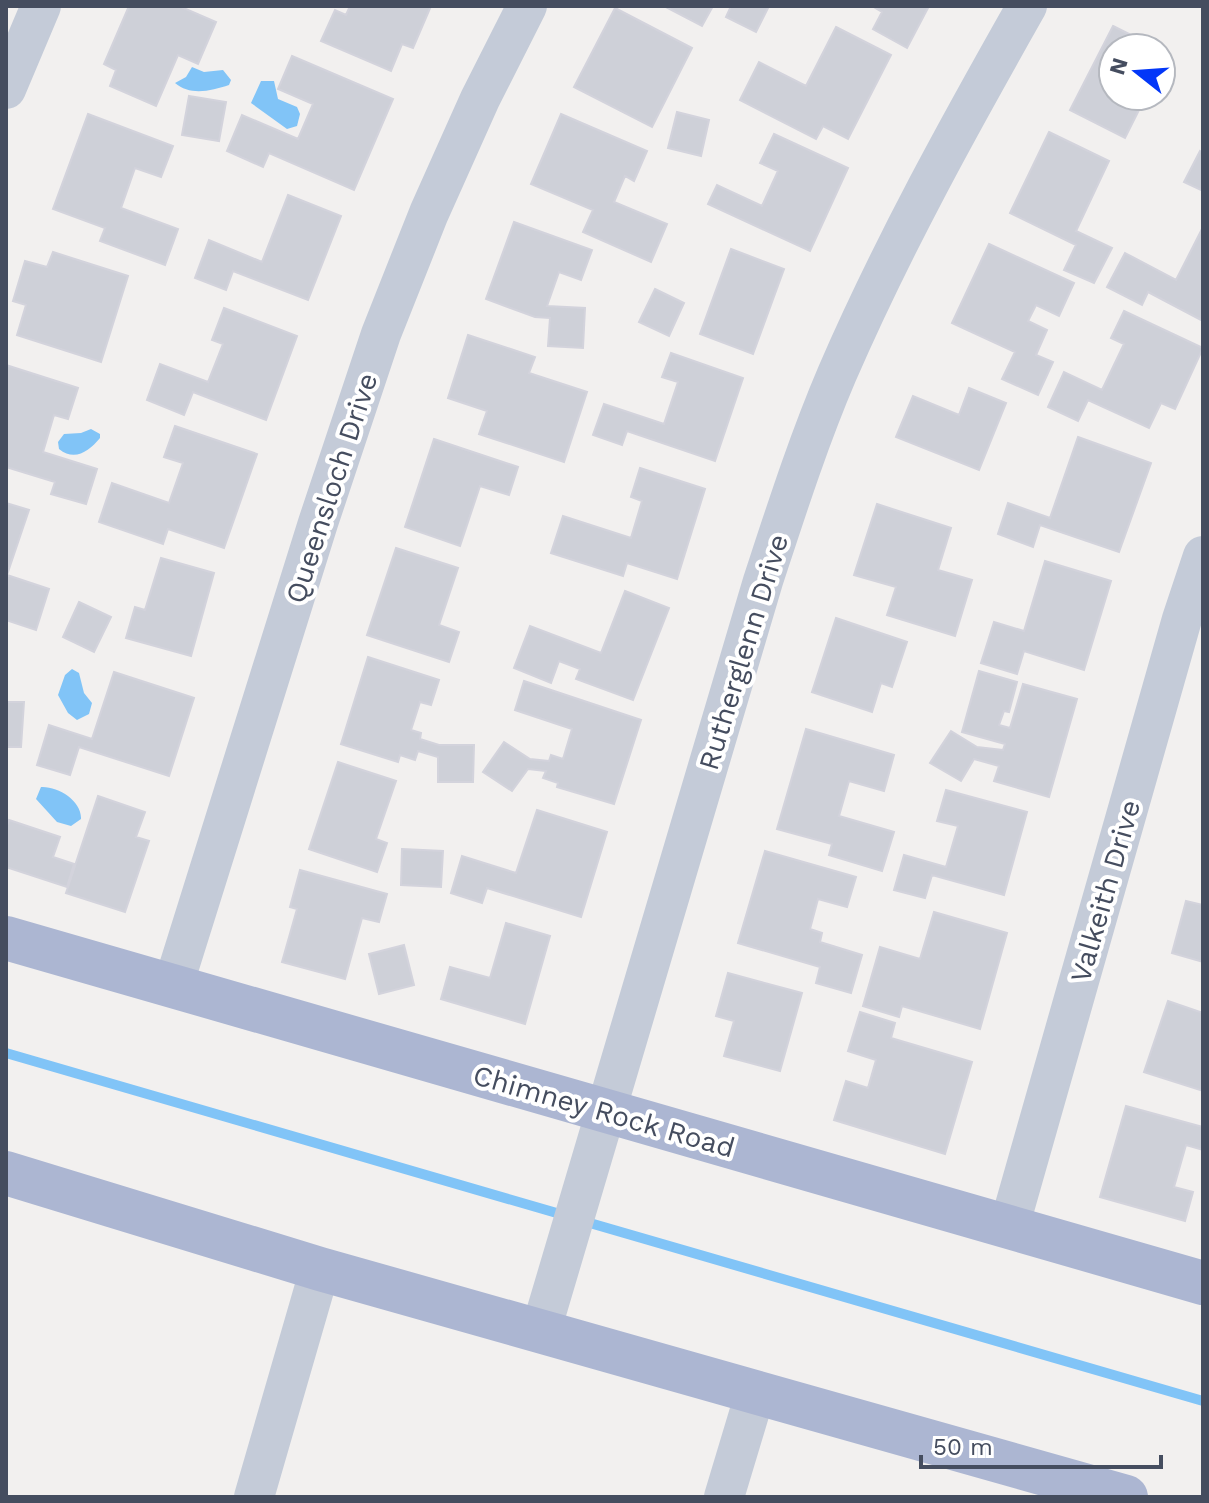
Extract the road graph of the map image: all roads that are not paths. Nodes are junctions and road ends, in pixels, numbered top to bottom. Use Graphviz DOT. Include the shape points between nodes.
graph roads {
  1 [pos="41,6"];
  2 [pos="527,6"];
  3 [pos="1027,6"];
  4 [pos="6,89"];
  5 [pos="1203,556"];
  6 [pos="6,938"];
  7 [pos="173,986"];
  8 [pos="607,1111"];
  9 [pos="6,1173"];
  10 [pos="1009,1227"];
  11 [pos="320,1269"];
  12 [pos="1203,1283"];
  13 [pos="541,1330"];
  14 [pos="755,1394"];
  15 [pos="254,1497"];
  16 [pos="724,1497"];
  17 [pos="1126,1497"];
  1 -- 4 [label="street"];
  2 -- 7 [label="street, Queensloch Drive" via="429,213 381,334"];
  3 -- 8 [label="street, Rutherglenn Drive" via="895,249 800,469"];
  5 -- 10 [label="street, Valkeith Drive"];
  6 -- 7 [label="main road, Chimney Rock Road"];
  7 -- 8 [label="main road, Chimney Rock Road"];
  8 -- 10 [label="main road, Chimney Rock Road"];
  8 -- 13 [label="street, Rutherglenn Drive"];
  9 -- 11 [label="main road"];
  10 -- 12 [label="main road, Chimney Rock Road"];
  11 -- 13 [label="main road"];
  11 -- 15 [label="street"];
  13 -- 14 [label="main road"];
  14 -- 16 [label="street"];
  14 -- 17 [label="main road"];
}
